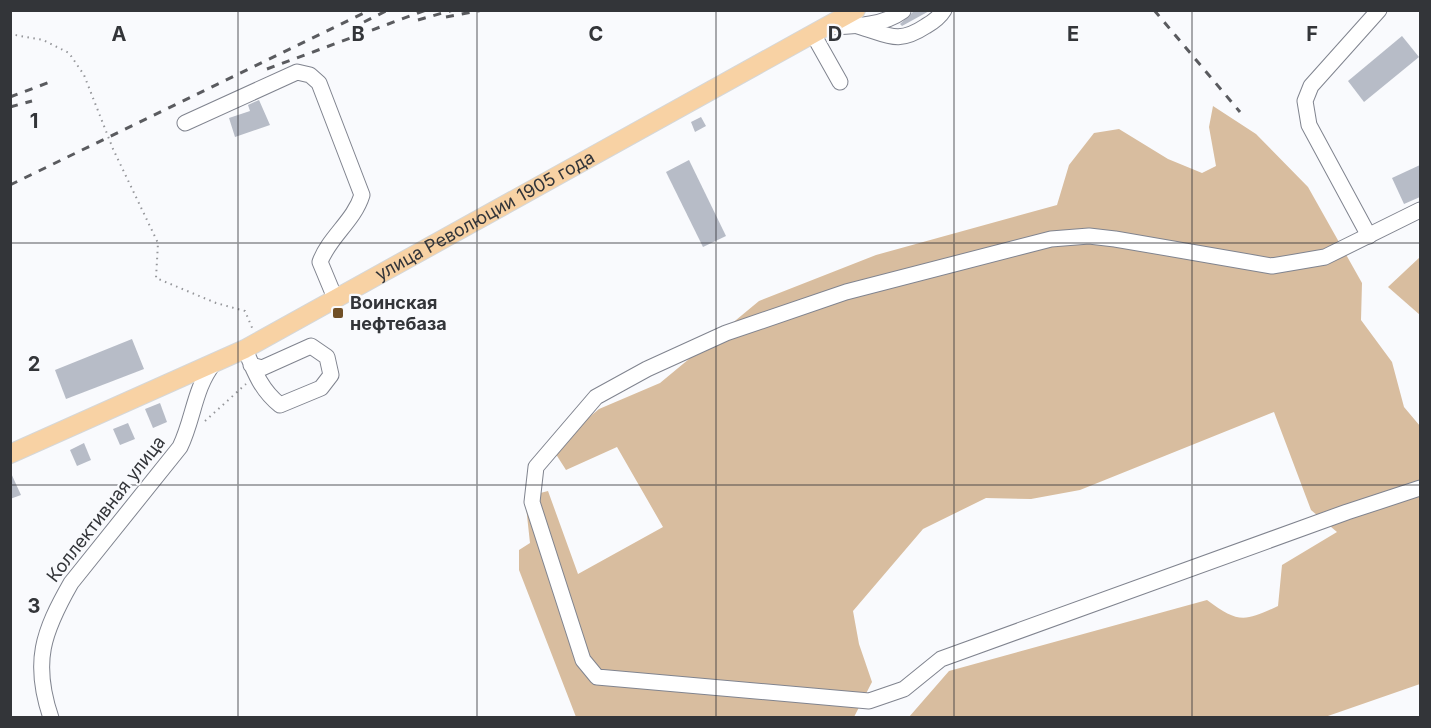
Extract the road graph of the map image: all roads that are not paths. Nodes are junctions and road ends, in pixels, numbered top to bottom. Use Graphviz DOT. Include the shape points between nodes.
graph roads {
  1 [pos="944,10"];
  2 [pos="1378,10"];
  3 [pos="903,11"];
  4 [pos="857,18"];
  5 [pos="820,31"];
  6 [pos="840,82"];
  7 [pos="185,123"];
  8 [pos="1420,210"];
  9 [pos="1369,236"];
  10 [pos="335,298"];
  11 [pos="252,357"];
  12 [pos="214,363"];
  13 [pos="184,376"];
  14 [pos="197,392"];
  15 [pos="10,454"];
  16 [pos="1420,488"];
  17 [pos="47,716"];
  1 -- 4 [label="street" via="940,17 909,37 898,38"];
  2 -- 9 [label="street" via="1311,86 1305,102 1309,125"];
  3 -- 4 [label="street" via="885,20"];
  4 -- 5 [label="main road, улица Революции 1905 года"];
  5 -- 6 [label="street"];
  5 -- 10 [label="main road, улица Революции 1905 года"];
  7 -- 10 [label="street" via="297,72 310,75 319,83 362,195 320,262"];
  8 -- 9 [label="street"];
  9 -- 16 [label="street" via="1325,257 1272,266 1115,239 1051,239 846,292 726,333 596,397 536,467 532,502 583,660 597,677 869,701 904,689 941,659"];
  10 -- 11 [label="main road, улица Революции 1905 года"];
  11 -- 11 [label="street" via="266,394 280,405 321,388 331,375 327,357 311,346 262,368"];
  11 -- 12 [label="main road, улица Революции 1905 года"];
  12 -- 13 [label="main road, улица Революции 1905 года"];
  12 -- 14 [label="street, Коллективная улица"];
  13 -- 14 [label="street"];
  13 -- 15 [label="main road, улица Революции 1905 года"];
  14 -- 17 [label="street, Коллективная улица" via="180,447 71,583 57,607 40,654"];
}
